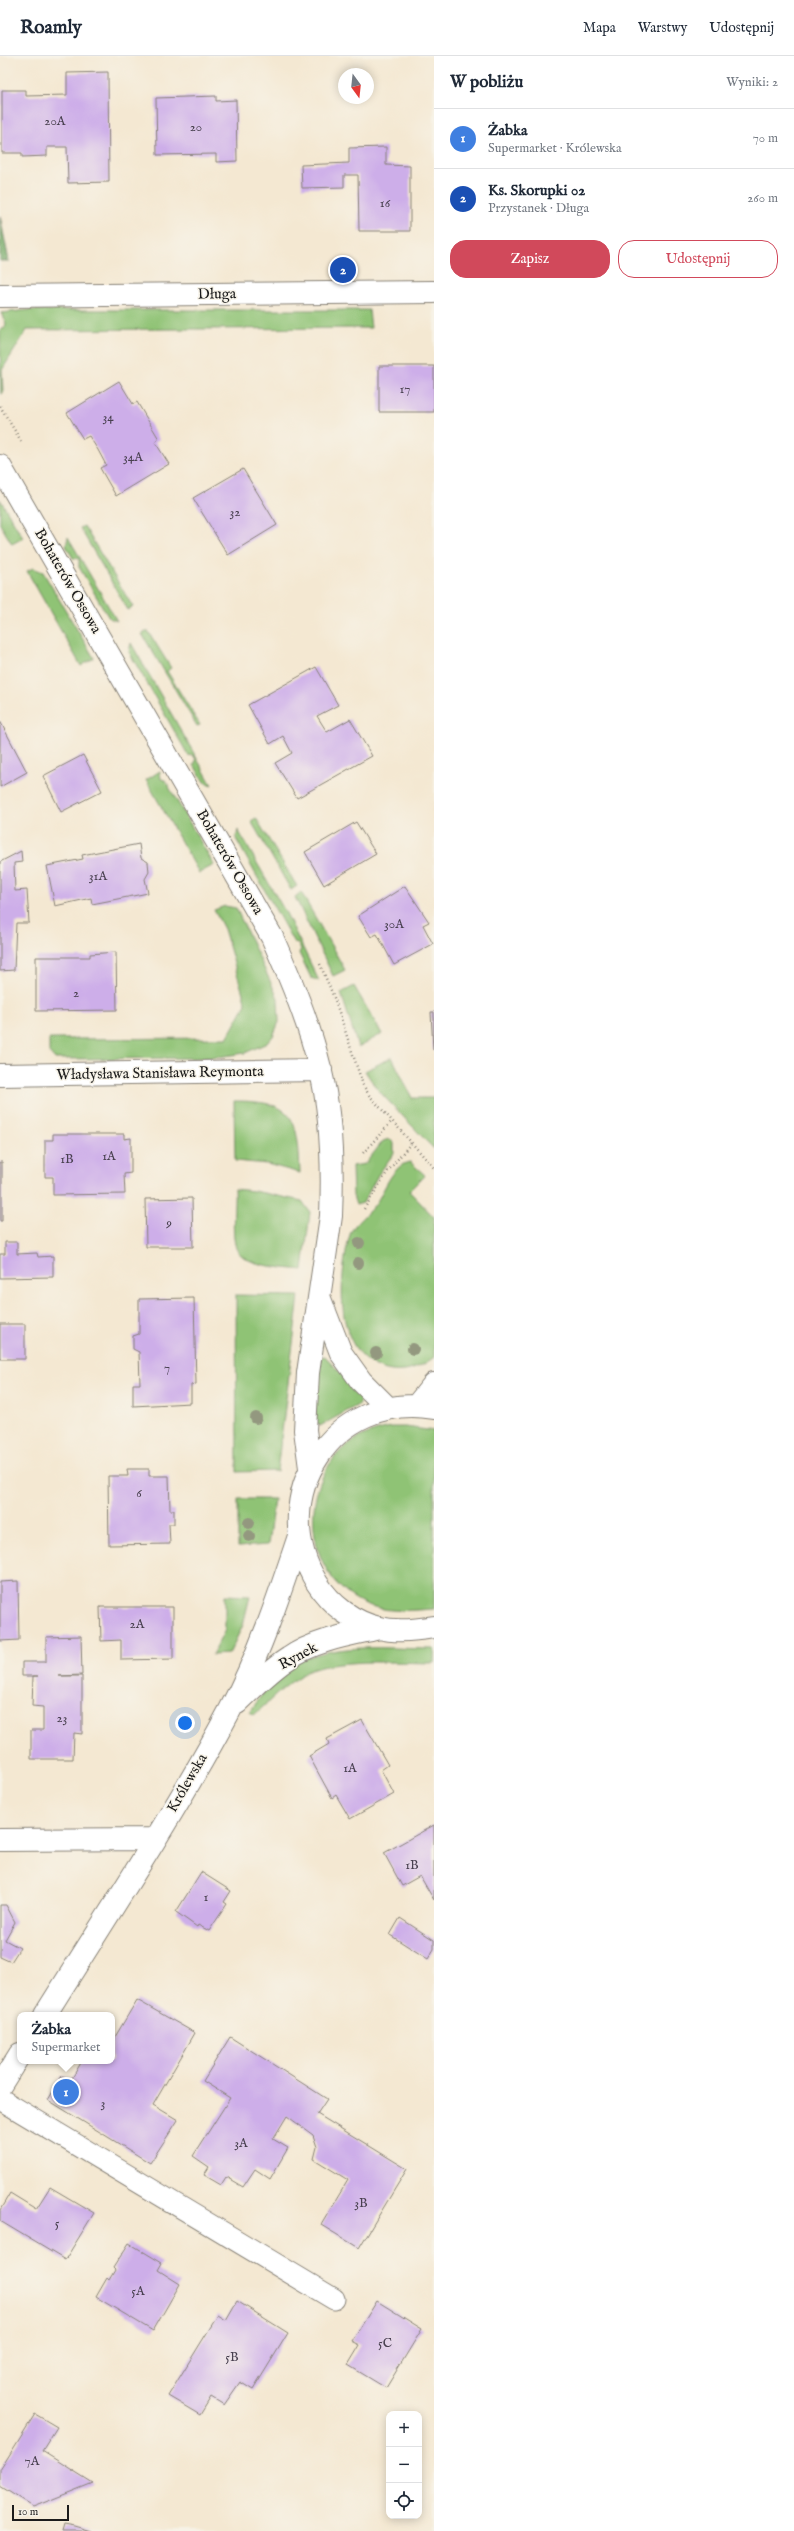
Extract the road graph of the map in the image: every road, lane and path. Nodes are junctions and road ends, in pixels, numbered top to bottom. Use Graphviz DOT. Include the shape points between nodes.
graph roads {
  1 [pos="434,292"];
  2 [pos="0,296"];
  3 [pos="0,466"];
  4 [pos="321,1070"];
  5 [pos="0,1075"];
  6 [pos="392,1121"];
  7 [pos="358,1153"];
  8 [pos="434,1168"];
  9 [pos="331,1216"];
  10 [pos="320,1299"];
  11 [pos="434,1384"];
  12 [pos="426,1407"];
  13 [pos="388,1408"];
  14 [pos="310,1468"];
  15 [pos="299,1536"];
  16 [pos="434,1627"];
  17 [pos="380,1628"];
  18 [pos="231,1709"];
  19 [pos="155,1839"];
  20 [pos="0,1840"];
  21 [pos="47,2012"];
  22 [pos="17,2059"];
  23 [pos="0,2086"];
  24 [pos="0,2099"];
  25 [pos="334,2299"];
  1 -- 2 [label="street, Długa"];
  3 -- 4 [label="street, Bohaterów Ossowa" via="272,937 303,1011"];
  4 -- 5 [label="street, Władysława Stanisława Reymonta"];
  4 -- 9 [label="street, Bohaterów Ossowa" via="329,1124"];
  6 -- 7 [label="path" via="364,1153"];
  8 -- 9 [label="path" via="411,1143 388,1171 360,1213 352,1216"];
  9 -- 10 [label="street, Bohaterów Ossowa"];
  10 -- 13 [label="street, Bohaterów Ossowa" via="341,1353 361,1381"];
  10 -- 14 [label="street, Bohaterów Ossowa" via="308,1373 305,1430"];
  11 -- 12 [label="street"];
  12 -- 13 [label="street"];
  13 -- 14 [label="street" via="360,1419 344,1429 320,1453"];
  14 -- 15 [label="street" via="300,1500"];
  15 -- 17 [label="street" via="303,1554 322,1591 337,1608"];
  15 -- 18 [label="street, Królewska" via="278,1601"];
  16 -- 17 [label="street"];
  17 -- 18 [label="street, Rynek" via="318,1644 290,1657"];
  18 -- 19 [label="street, Królewska"];
  19 -- 20 [label="street"];
  19 -- 21 [label="street, Królewska"];
  22 -- 23 [label="street"];
  24 -- 25 [label="lane"];
}
